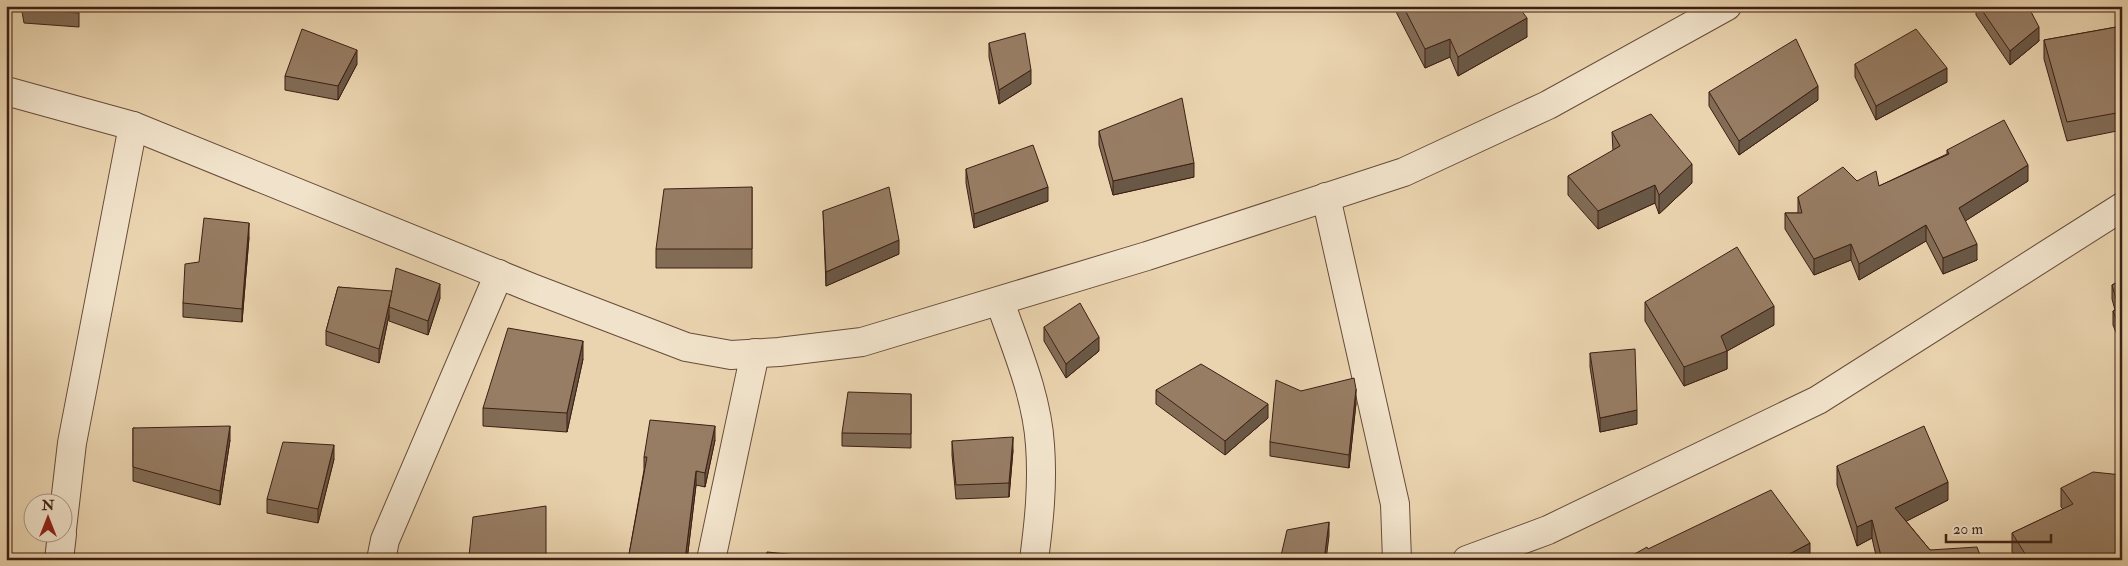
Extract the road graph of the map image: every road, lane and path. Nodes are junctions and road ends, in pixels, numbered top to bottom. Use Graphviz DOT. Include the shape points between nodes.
graph roads {
  1 [pos="1727,6"];
  2 [pos="6,91"];
  3 [pos="133,126"];
  4 [pos="1326,197"];
  5 [pos="2122,207"];
  6 [pos="498,274"];
  7 [pos="1000,302"];
  8 [pos="755,353"];
  9 [pos="66,494"];
  10 [pos="61,544"];
  11 [pos="59,560"];
  12 [pos="381,560"];
  13 [pos="711,560"];
  14 [pos="1034,560"];
  15 [pos="1397,560"];
  16 [pos="1467,560"];
  1 -- 4 [label="street" via="1548,105 1404,172"];
  2 -- 3 [label="street"];
  3 -- 6 [label="street"];
  3 -- 9 [label="street" via="72,443"];
  4 -- 7 [label="street"];
  4 -- 15 [label="street" via="1395,504"];
  5 -- 16 [label="street" via="1818,400 1548,530"];
  6 -- 8 [label="street" via="686,347 731,355"];
  6 -- 12 [label="street" via="385,540"];
  7 -- 8 [label="street" via="862,342"];
  7 -- 14 [label="street" via="1030,390 1040,444 1040,517"];
  8 -- 13 [label="street"];
  10 -- 11 [label="street"];
}
